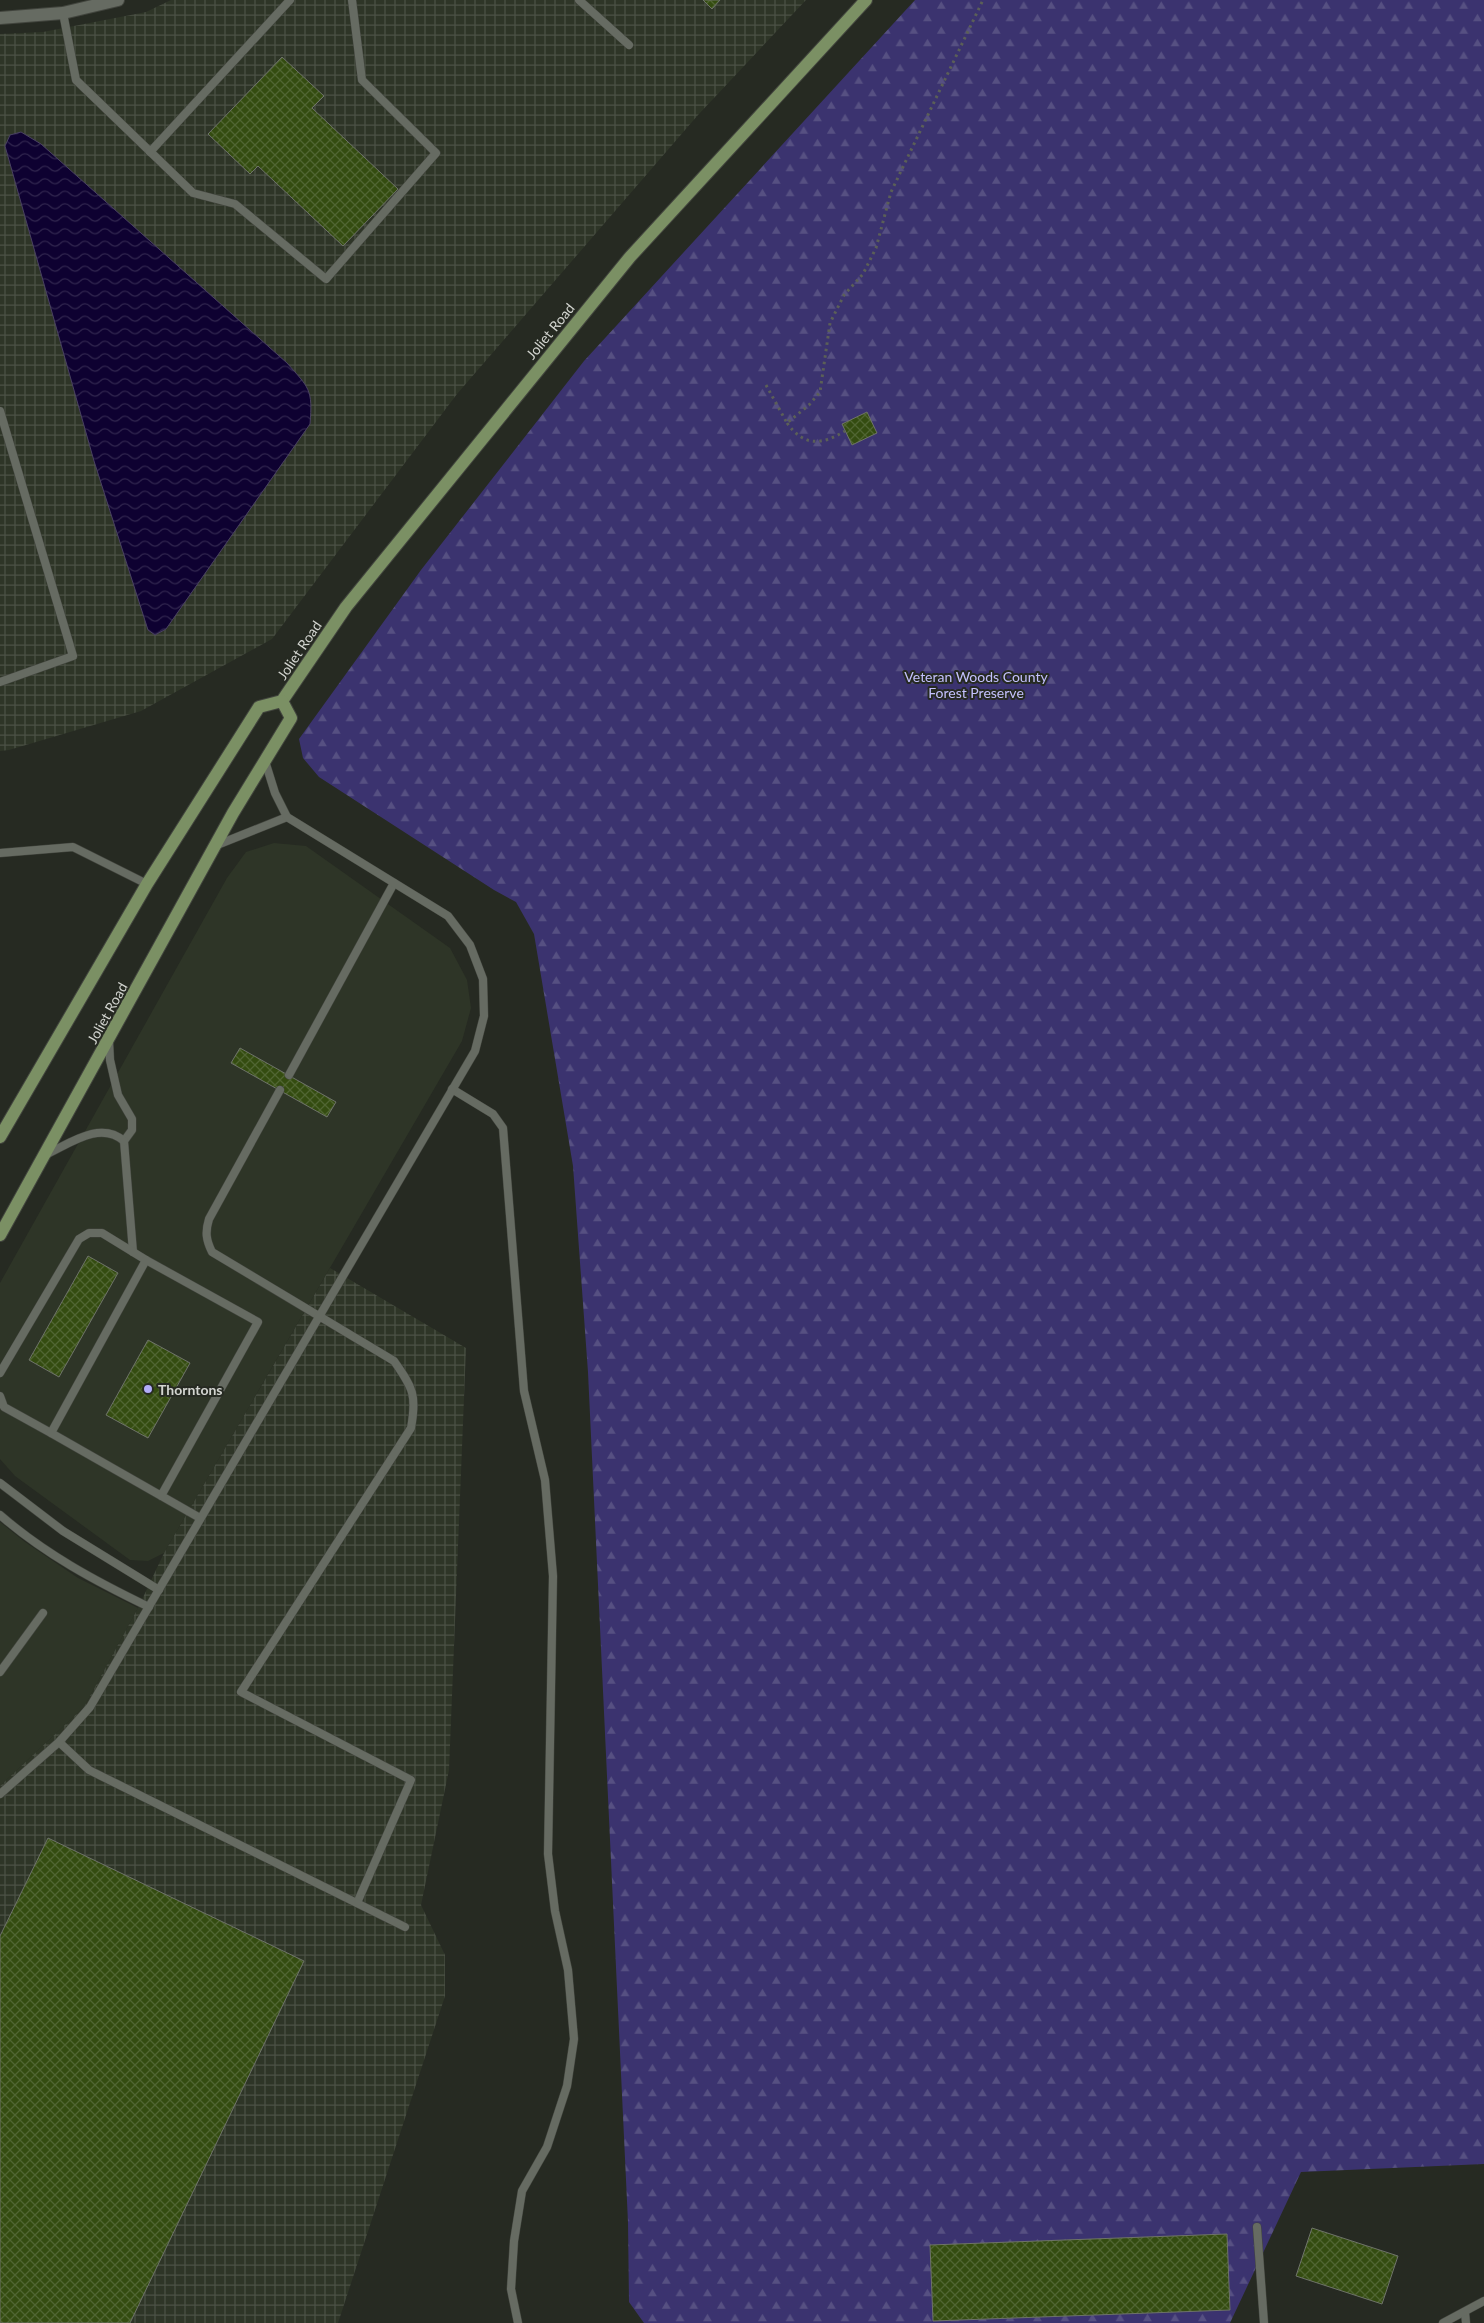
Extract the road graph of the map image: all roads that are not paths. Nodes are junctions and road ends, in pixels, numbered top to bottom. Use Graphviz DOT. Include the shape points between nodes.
graph roads {
  1 [pos="118,0"];
  2 [pos="290,0"];
  3 [pos="352,0"];
  4 [pos="579,0"];
  5 [pos="866,0"];
  6 [pos="63,13"];
  7 [pos="0,18"];
  8 [pos="628,45"];
  9 [pos="150,152"];
  10 [pos="0,411"];
  11 [pos="0,682"];
  12 [pos="282,701"];
  13 [pos="265,760"];
  14 [pos="287,817"];
  15 [pos="216,845"];
  16 [pos="0,853"];
  17 [pos="146,884"];
  18 [pos="394,884"];
  19 [pos="109,1040"];
  20 [pos="289,1075"];
  21 [pos="452,1089"];
  22 [pos="280,1090"];
  23 [pos="0,1137"];
  24 [pos="124,1141"];
  25 [pos="45,1155"];
  26 [pos="0,1235"];
  27 [pos="133,1252"];
  28 [pos="146,1260"];
  29 [pos="318,1317"];
  30 [pos="0,1373"];
  31 [pos="0,1396"];
  32 [pos="51,1433"];
  33 [pos="0,1483"];
  34 [pos="161,1496"];
  35 [pos="0,1515"];
  36 [pos="200,1518"];
  37 [pos="159,1590"];
  38 [pos="148,1607"];
  39 [pos="43,1612"];
  40 [pos="0,1672"];
  41 [pos="59,1742"];
  42 [pos="0,1794"];
  43 [pos="357,1903"];
  44 [pos="405,1927"];
  45 [pos="1257,2227"];
  46 [pos="1484,2301"];
  47 [pos="1465,2312"];
  48 [pos="518,2323"];
  49 [pos="1264,2323"];
  50 [pos="1443,2323"];
  51 [pos="1466,2323"];
  1 -- 6 [label="street"];
  2 -- 9 [label="lane"];
  3 -- 9 [label="lane" via="362,80 436,154 326,279 235,204 193,193"];
  4 -- 8 [label="lane"];
  5 -- 12 [label="main road, Joliet Road" via="630,257 346,608"];
  6 -- 7 [label="street"];
  6 -- 9 [label="lane" via="76,80"];
  10 -- 11 [label="lane" via="73,656"];
  12 -- 13 [label="main road, Joliet Road" via="290,718"];
  12 -- 17 [label="main road, Joliet Road" via="259,707"];
  13 -- 14 [label="lane" via="275,793"];
  13 -- 15 [label="main road, Joliet Road"];
  14 -- 15 [label="lane"];
  14 -- 18 [label="lane"];
  15 -- 19 [label="main road, Joliet Road"];
  16 -- 17 [label="lane" via="73,847"];
  17 -- 23 [label="main road, Joliet Road"];
  18 -- 20 [label="lane"];
  18 -- 21 [label="lane" via="448,916 470,945 483,979 484,1016 475,1051"];
  19 -- 24 [label="lane" via="118,1094 132,1119 132,1130"];
  19 -- 25 [label="main road, Joliet Road"];
  21 -- 29 [label="lane"];
  21 -- 48 [label="lane" via="493,1114 503,1128 524,1391 545,1480 553,1576 548,1854 555,1910 568,1970 574,2039 567,2086 547,2148 522,2191 511,2289"];
  22 -- 29 [label="lane" via="209,1219 206,1240 212,1252"];
  24 -- 25 [label="lane" via="116,1133 94,1132"];
  24 -- 27 [label="lane"];
  25 -- 26 [label="main road, Joliet Road"];
  27 -- 28 [label="lane"];
  27 -- 30 [label="lane" via="102,1233 89,1233 79,1239"];
  28 -- 32 [label="lane"];
  28 -- 34 [label="lane" via="258,1322"];
  29 -- 36 [label="lane"];
  29 -- 43 [label="lane" via="394,1361 410,1384 415,1406 411,1428 241,1692 411,1780"];
  31 -- 32 [label="lane" via="4,1407"];
  32 -- 34 [label="lane"];
  33 -- 37 [label="lane" via="63,1531"];
  34 -- 36 [label="lane"];
  35 -- 38 [label="lane" via="28,1540 99,1583"];
  36 -- 37 [label="lane"];
  37 -- 38 [label="lane"];
  38 -- 41 [label="lane" via="90,1707"];
  39 -- 40 [label="lane"];
  41 -- 42 [label="lane"];
  41 -- 43 [label="lane" via="89,1770"];
  43 -- 44 [label="lane"];
  45 -- 49 [label="lane"];
  46 -- 47 [label="lane"];
  47 -- 50 [label="lane"];
  47 -- 51 [label="lane"];
}
